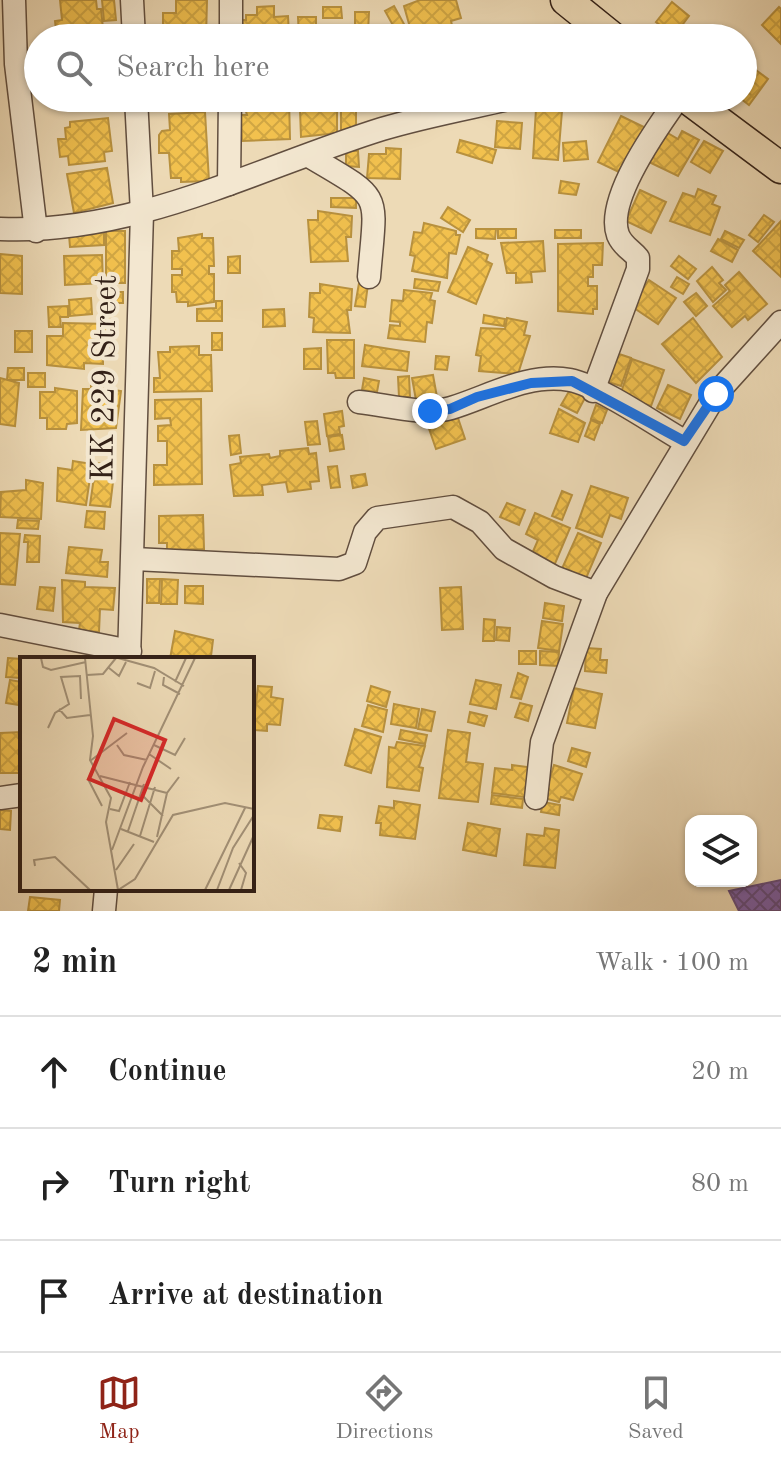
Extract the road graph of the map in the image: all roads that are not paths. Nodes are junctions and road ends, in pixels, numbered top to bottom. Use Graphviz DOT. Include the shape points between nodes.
graph roads {
  1 [pos="14,0"];
  2 [pos="132,0"];
  3 [pos="231,0"];
  4 [pos="566,0"];
  5 [pos="133,24"];
  6 [pos="231,24"];
  7 [pos="596,24"];
  8 [pos="8,61"];
  9 [pos="137,112"];
  10 [pos="230,112"];
  11 [pos="454,112"];
  12 [pos="669,112"];
  13 [pos="698,112"];
  14 [pos="309,156"];
  15 [pos="781,168"];
  16 [pos="229,184"];
  17 [pos="142,213"];
  18 [pos="0,229"];
  19 [pos="36,231"];
  20 [pos="369,277"];
  21 [pos="781,322"];
  22 [pos="593,391"];
  23 [pos="359,402"];
  24 [pos="684,441"];
  25 [pos="134,559"];
  26 [pos="596,593"];
  27 [pos="0,625"];
  28 [pos="130,655"];
  29 [pos="20,795"];
  30 [pos="0,798"];
  31 [pos="536,798"];
  32 [pos="106,891"];
  33 [pos="104,911"];
  1 -- 8 [label="street"];
  2 -- 5 [label="street"];
  3 -- 6 [label="street"];
  4 -- 7 [label="main road"];
  8 -- 19 [label="street"];
  9 -- 17 [label="street, KK 229 Street"];
  10 -- 16 [label="street"];
  11 -- 14 [label="street" via="383,129"];
  12 -- 22 [label="street" via="615,208 617,232 638,258 638,269"];
  13 -- 15 [label="main road"];
  14 -- 16 [label="street"];
  14 -- 20 [label="street" via="369,194 374,206"];
  16 -- 17 [label="street"];
  17 -- 19 [label="street"];
  17 -- 25 [label="street, KK 229 Street"];
  18 -- 19 [label="street"];
  21 -- 24 [label="street" via="716,394"];
  22 -- 23 [label="street" via="554,380 501,389 450,409"];
  22 -- 24 [label="street"];
  24 -- 26 [label="street"];
  25 -- 26 [label="street" via="339,569 355,563 365,532 377,518 453,507 480,522 504,549"];
  25 -- 28 [label="street, KK 229 Street"];
  26 -- 31 [label="street" via="542,742"];
  27 -- 28 [label="street"];
  29 -- 30 [label="street"];
  32 -- 33 [label="street"];
}
